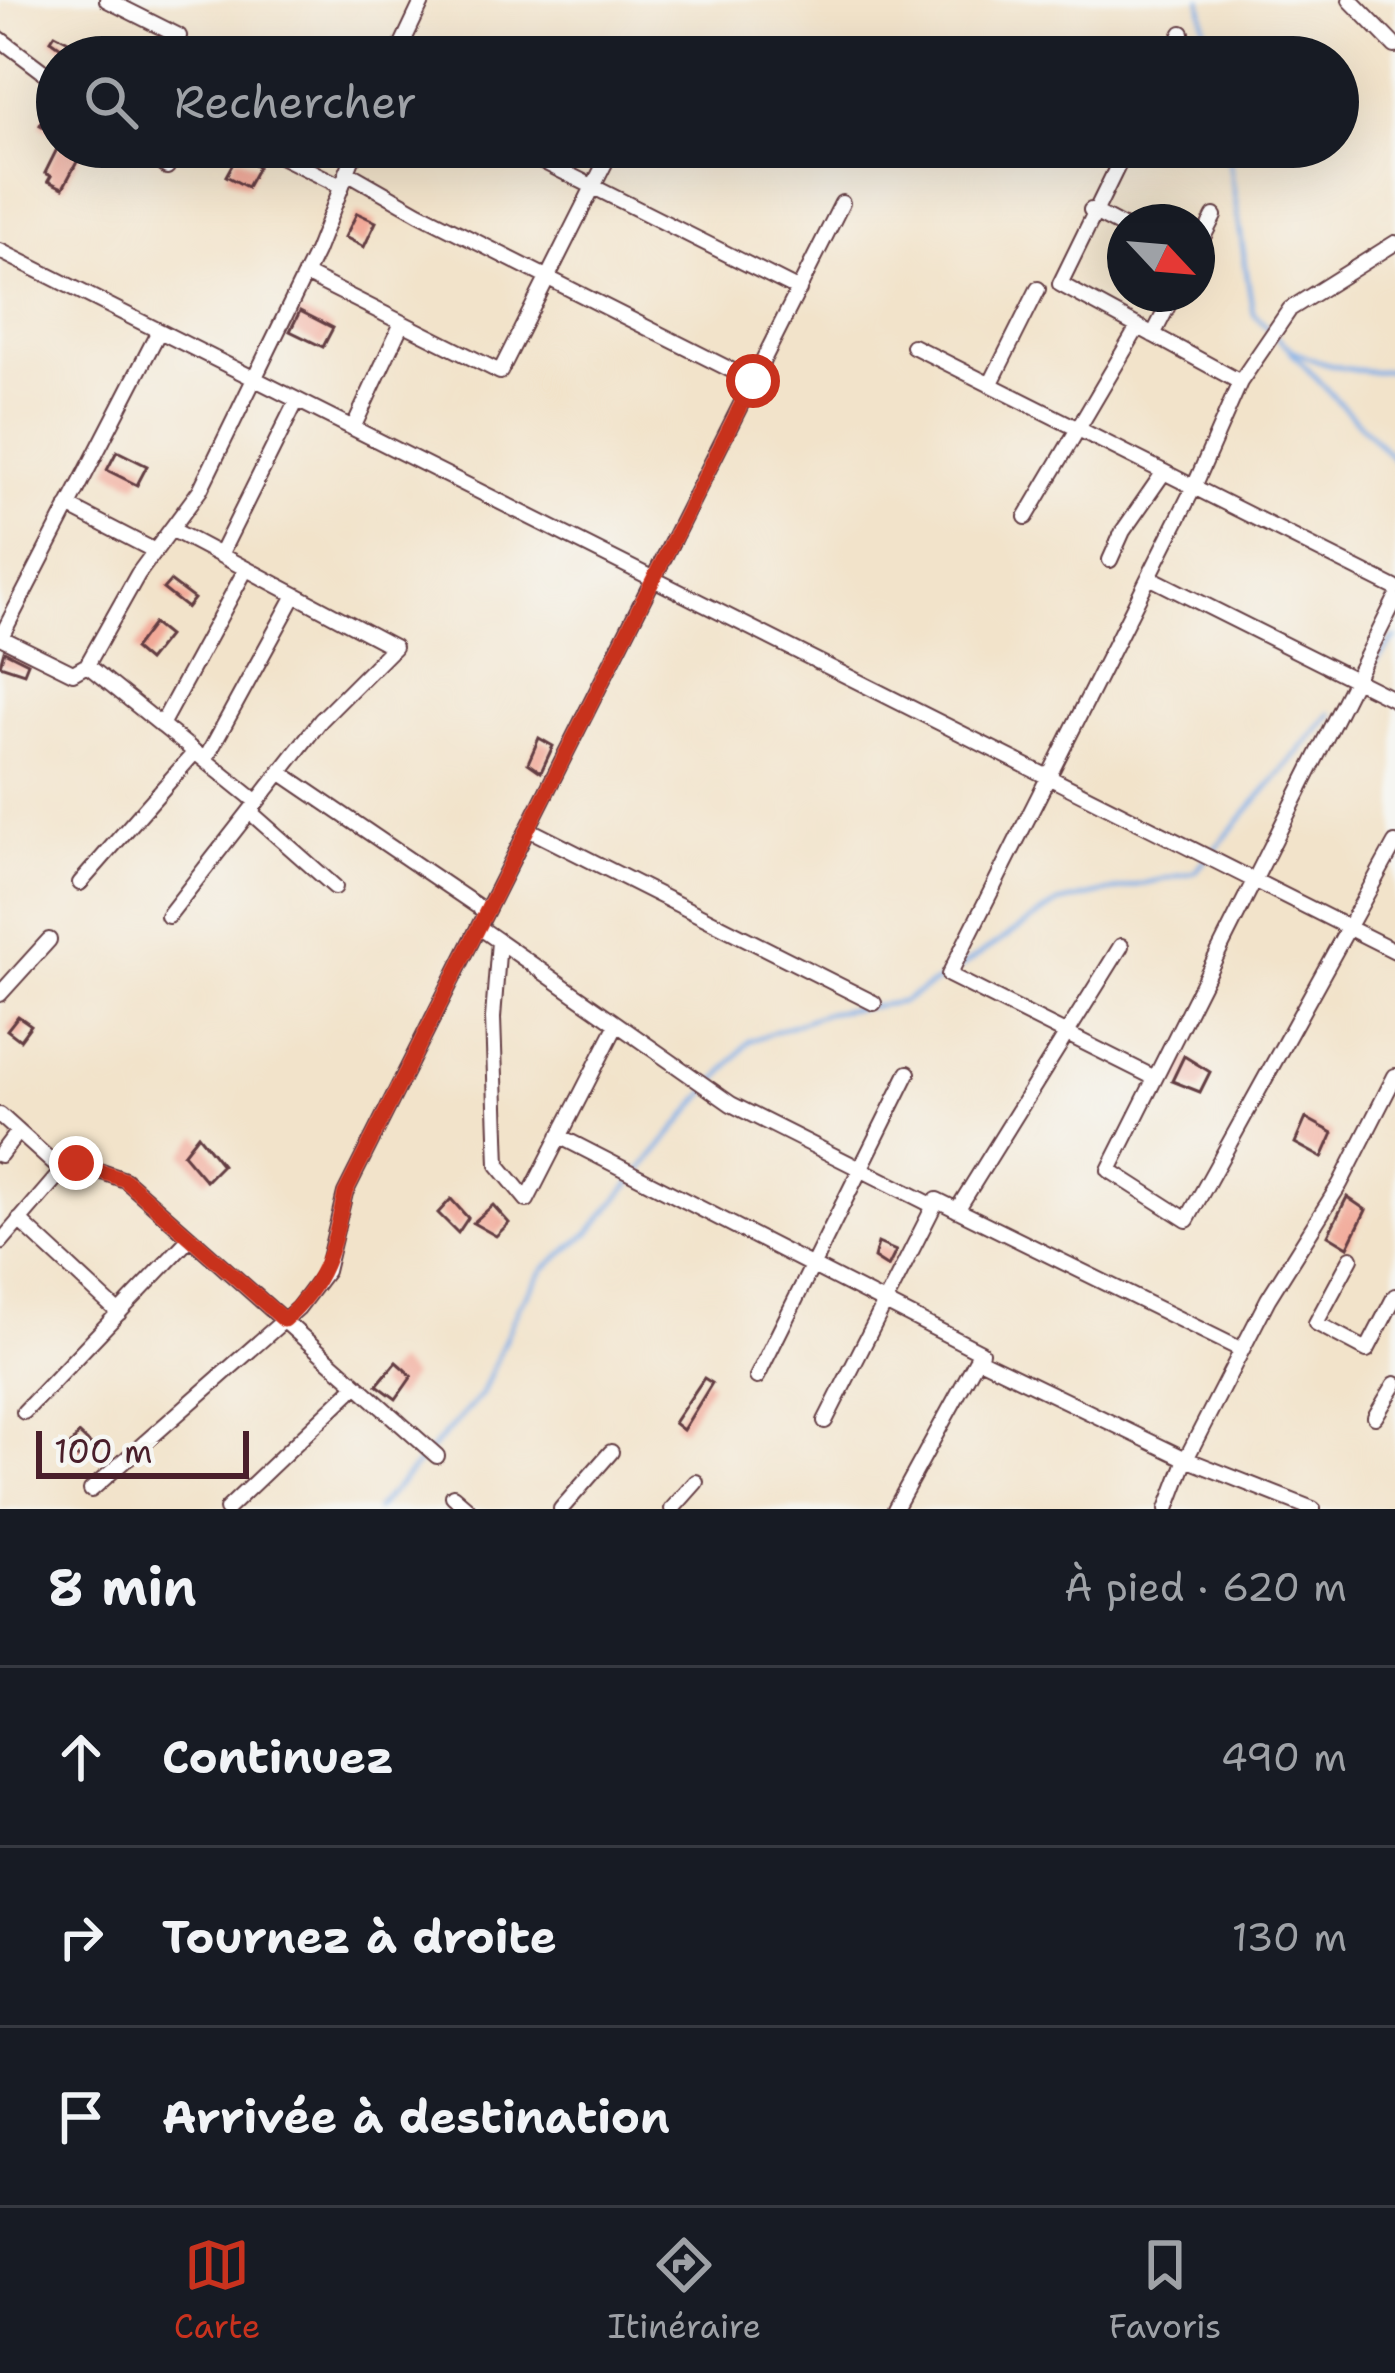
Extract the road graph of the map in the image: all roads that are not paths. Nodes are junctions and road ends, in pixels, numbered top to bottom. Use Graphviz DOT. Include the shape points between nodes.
graph roads {
  1 [pos="107,0"];
  2 [pos="423,0"];
  3 [pos="1350,0"];
  4 [pos="1182,33"];
  5 [pos="179,36"];
  6 [pos="406,36"];
  7 [pos="1180,36"];
  8 [pos="0,39"];
  9 [pos="1395,46"];
  10 [pos="36,66"];
  11 [pos="316,168"];
  12 [pos="348,168"];
  13 [pos="556,168"];
  14 [pos="602,168"];
  15 [pos="1116,168"];
  16 [pos="344,179"];
  17 [pos="593,186"];
  18 [pos="842,203"];
  19 [pos="1093,211"];
  20 [pos="1107,218"];
  21 [pos="1395,243"];
  22 [pos="0,250"];
  23 [pos="305,274"];
  24 [pos="548,278"];
  25 [pos="1038,289"];
  26 [pos="799,290"];
  27 [pos="1165,312"];
  28 [pos="402,323"];
  29 [pos="1138,327"];
  30 [pos="159,331"];
  31 [pos="1153,335"];
  32 [pos="914,346"];
  33 [pos="254,378"];
  34 [pos="753,381"];
  35 [pos="1240,382"];
  36 [pos="990,385"];
  37 [pos="297,400"];
  38 [pos="353,428"];
  39 [pos="1078,429"];
  40 [pos="1164,472"];
  41 [pos="1194,487"];
  42 [pos="68,506"];
  43 [pos="1026,518"];
  44 [pos="171,529"];
  45 [pos="155,551"];
  46 [pos="220,555"];
  47 [pos="1110,560"];
  48 [pos="246,569"];
  49 [pos="1149,577"];
  50 [pos="653,579"];
  51 [pos="1395,588"];
  52 [pos="296,595"];
  53 [pos="1395,600"];
  54 [pos="0,637"];
  55 [pos="87,665"];
  56 [pos="1355,680"];
  57 [pos="1395,700"];
  58 [pos="161,725"];
  59 [pos="200,756"];
  60 [pos="280,772"];
  61 [pos="1048,777"];
  62 [pos="253,807"];
  63 [pos="528,829"];
  64 [pos="1395,843"];
  65 [pos="1254,880"];
  66 [pos="80,883"];
  67 [pos="335,887"];
  68 [pos="168,916"];
  69 [pos="483,919"];
  70 [pos="1350,928"];
  71 [pos="49,940"];
  72 [pos="499,941"];
  73 [pos="1121,946"];
  74 [pos="1395,951"];
  75 [pos="0,994"];
  76 [pos="874,1003"];
  77 [pos="616,1024"];
  78 [pos="1067,1034"];
  79 [pos="908,1073"];
  80 [pos="1395,1076"];
  81 [pos="1155,1078"];
  82 [pos="0,1115"];
  83 [pos="18,1131"];
  84 [pos="559,1136"];
  85 [pos="0,1154"];
  86 [pos="860,1169"];
  87 [pos="62,1172"];
  88 [pos="934,1206"];
  89 [pos="957,1210"];
  90 [pos="20,1220"];
  91 [pos="190,1238"];
  92 [pos="0,1243"];
  93 [pos="1351,1258"];
  94 [pos="812,1266"];
  95 [pos="1395,1296"];
  96 [pos="885,1303"];
  97 [pos="118,1312"];
  98 [pos="284,1320"];
  99 [pos="1241,1349"];
  100 [pos="977,1358"];
  101 [pos="757,1377"];
  102 [pos="1395,1384"];
  103 [pos="357,1385"];
  104 [pos="24,1412"];
  105 [pos="1375,1417"];
  106 [pos="825,1421"];
  107 [pos="610,1451"];
  108 [pos="437,1456"];
  109 [pos="1186,1459"];
  110 [pos="697,1482"];
  111 [pos="91,1490"];
  112 [pos="453,1496"];
  113 [pos="226,1509"];
  114 [pos="467,1509"];
  115 [pos="561,1509"];
  116 [pos="672,1509"];
  117 [pos="895,1509"];
  118 [pos="1167,1509"];
  119 [pos="1313,1509"];
  1 -- 5 [label="street"];
  2 -- 6 [label="street"];
  3 -- 9 [label="street"];
  4 -- 7 [label="street"];
  8 -- 10 [label="street"];
  11 -- 16 [label="street"];
  12 -- 16 [label="street"];
  13 -- 17 [label="street"];
  14 -- 17 [label="street"];
  15 -- 19 [label="street"];
  16 -- 23 [label="street"];
  16 -- 24 [label="street"];
  17 -- 24 [label="street"];
  17 -- 26 [label="street"];
  18 -- 26 [label="street"];
  19 -- 20 [label="street"];
  19 -- 29 [label="street" via="1060,284"];
  21 -- 35 [label="street" via="1290,309"];
  22 -- 30 [label="street"];
  23 -- 28 [label="street"];
  23 -- 33 [label="street"];
  24 -- 28 [label="street" via="500,372"];
  24 -- 34 [label="street"];
  25 -- 36 [label="street"];
  26 -- 34 [label="street"];
  27 -- 31 [label="street"];
  28 -- 38 [label="street"];
  29 -- 31 [label="street"];
  29 -- 39 [label="street"];
  30 -- 33 [label="street"];
  30 -- 42 [label="street"];
  31 -- 35 [label="street"];
  32 -- 36 [label="street"];
  33 -- 37 [label="street"];
  33 -- 44 [label="street" via="200,490"];
  34 -- 50 [label="street"];
  35 -- 41 [label="street"];
  36 -- 39 [label="street"];
  37 -- 38 [label="street"];
  37 -- 46 [label="street"];
  38 -- 50 [label="street"];
  39 -- 40 [label="street"];
  39 -- 43 [label="street"];
  40 -- 41 [label="street"];
  40 -- 47 [label="street"];
  41 -- 49 [label="street"];
  41 -- 51 [label="street"];
  42 -- 45 [label="street"];
  42 -- 54 [label="street"];
  44 -- 45 [label="street"];
  44 -- 46 [label="street"];
  45 -- 55 [label="street"];
  46 -- 48 [label="street"];
  48 -- 52 [label="street"];
  48 -- 58 [label="street"];
  49 -- 56 [label="street"];
  49 -- 61 [label="street"];
  50 -- 61 [label="street"];
  50 -- 63 [label="street"];
  52 -- 59 [label="street"];
  52 -- 60 [label="street" via="394,647"];
  53 -- 56 [label="street"];
  54 -- 55 [label="street" via="73,673"];
  55 -- 58 [label="street"];
  56 -- 57 [label="street"];
  56 -- 65 [label="street"];
  58 -- 59 [label="street"];
  59 -- 62 [label="street"];
  59 -- 66 [label="street"];
  60 -- 62 [label="street"];
  60 -- 69 [label="street"];
  61 -- 65 [label="street"];
  61 -- 78 [label="street" via="949,975"];
  62 -- 67 [label="street"];
  62 -- 68 [label="street"];
  63 -- 69 [label="street"];
  63 -- 76 [label="street"];
  64 -- 70 [label="street"];
  65 -- 70 [label="street"];
  65 -- 81 [label="street"];
  69 -- 72 [label="street"];
  69 -- 98 [label="street" via="345,1193 326,1271"];
  70 -- 74 [label="street"];
  70 -- 81 [label="street" via="1186,1220 1109,1170"];
  71 -- 75 [label="street"];
  72 -- 77 [label="street"];
  72 -- 84 [label="street" via="499,1165 526,1200"];
  73 -- 78 [label="street"];
  77 -- 84 [label="street"];
  77 -- 86 [label="street" via="730,1104"];
  78 -- 81 [label="street"];
  78 -- 89 [label="street"];
  79 -- 86 [label="street"];
  80 -- 99 [label="street"];
  82 -- 83 [label="street"];
  83 -- 85 [label="street"];
  83 -- 87 [label="street"];
  84 -- 94 [label="street"];
  86 -- 88 [label="street"];
  86 -- 94 [label="street"];
  87 -- 90 [label="street"];
  87 -- 91 [label="street" via="76,1163 125,1180"];
  88 -- 89 [label="street" via="937,1200"];
  88 -- 96 [label="street"];
  89 -- 99 [label="street"];
  90 -- 92 [label="street"];
  90 -- 97 [label="street"];
  91 -- 97 [label="street"];
  91 -- 98 [label="street"];
  93 -- 95 [label="street" via="1316,1323 1366,1350"];
  94 -- 96 [label="street"];
  94 -- 101 [label="street"];
  96 -- 100 [label="street" via="981,1352"];
  96 -- 106 [label="street"];
  97 -- 104 [label="street"];
  98 -- 103 [label="street"];
  98 -- 111 [label="street"];
  99 -- 109 [label="street"];
  100 -- 109 [label="street"];
  100 -- 117 [label="street"];
  102 -- 105 [label="street"];
  103 -- 108 [label="street"];
  103 -- 113 [label="street"];
  107 -- 115 [label="street"];
  109 -- 118 [label="street"];
  109 -- 119 [label="street"];
  110 -- 116 [label="street"];
  112 -- 114 [label="street"];
}
